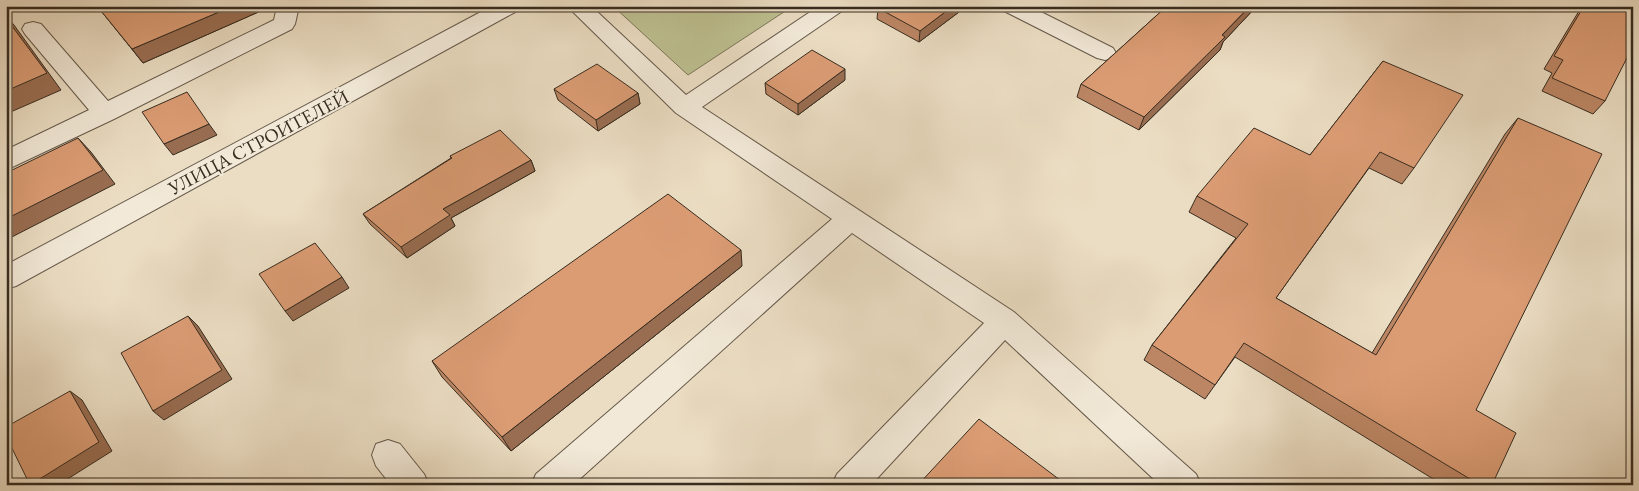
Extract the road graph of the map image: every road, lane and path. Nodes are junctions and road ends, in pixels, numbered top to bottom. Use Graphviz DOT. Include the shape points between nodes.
graph roads {
  1 [pos="288,6"];
  2 [pos="509,6"];
  3 [pos="578,6"];
  4 [pos="834,6"];
  5 [pos="1012,6"];
  6 [pos="33,29"];
  7 [pos="1105,53"];
  8 [pos="685,107"];
  9 [pos="105,113"];
  10 [pos="6,161"];
  11 [pos="850,219"];
  12 [pos="6,278"];
  13 [pos="1004,321"];
  14 [pos="388,455"];
  15 [pos="412,485"];
  16 [pos="548,485"];
  17 [pos="849,485"];
  18 [pos="1184,485"];
  1 -- 9 [label="street" via="284,24"];
  2 -- 12 [label="street, УЛИЦА СТРОИТЕЛЕЙ"];
  3 -- 8 [label="street"];
  4 -- 8 [label="street"];
  5 -- 7 [label="street"];
  6 -- 9 [label="street"];
  8 -- 11 [label="street"];
  9 -- 10 [label="street"];
  11 -- 13 [label="street"];
  11 -- 16 [label="street"];
  13 -- 17 [label="street"];
  13 -- 18 [label="street"];
  14 -- 15 [label="street"];
}
